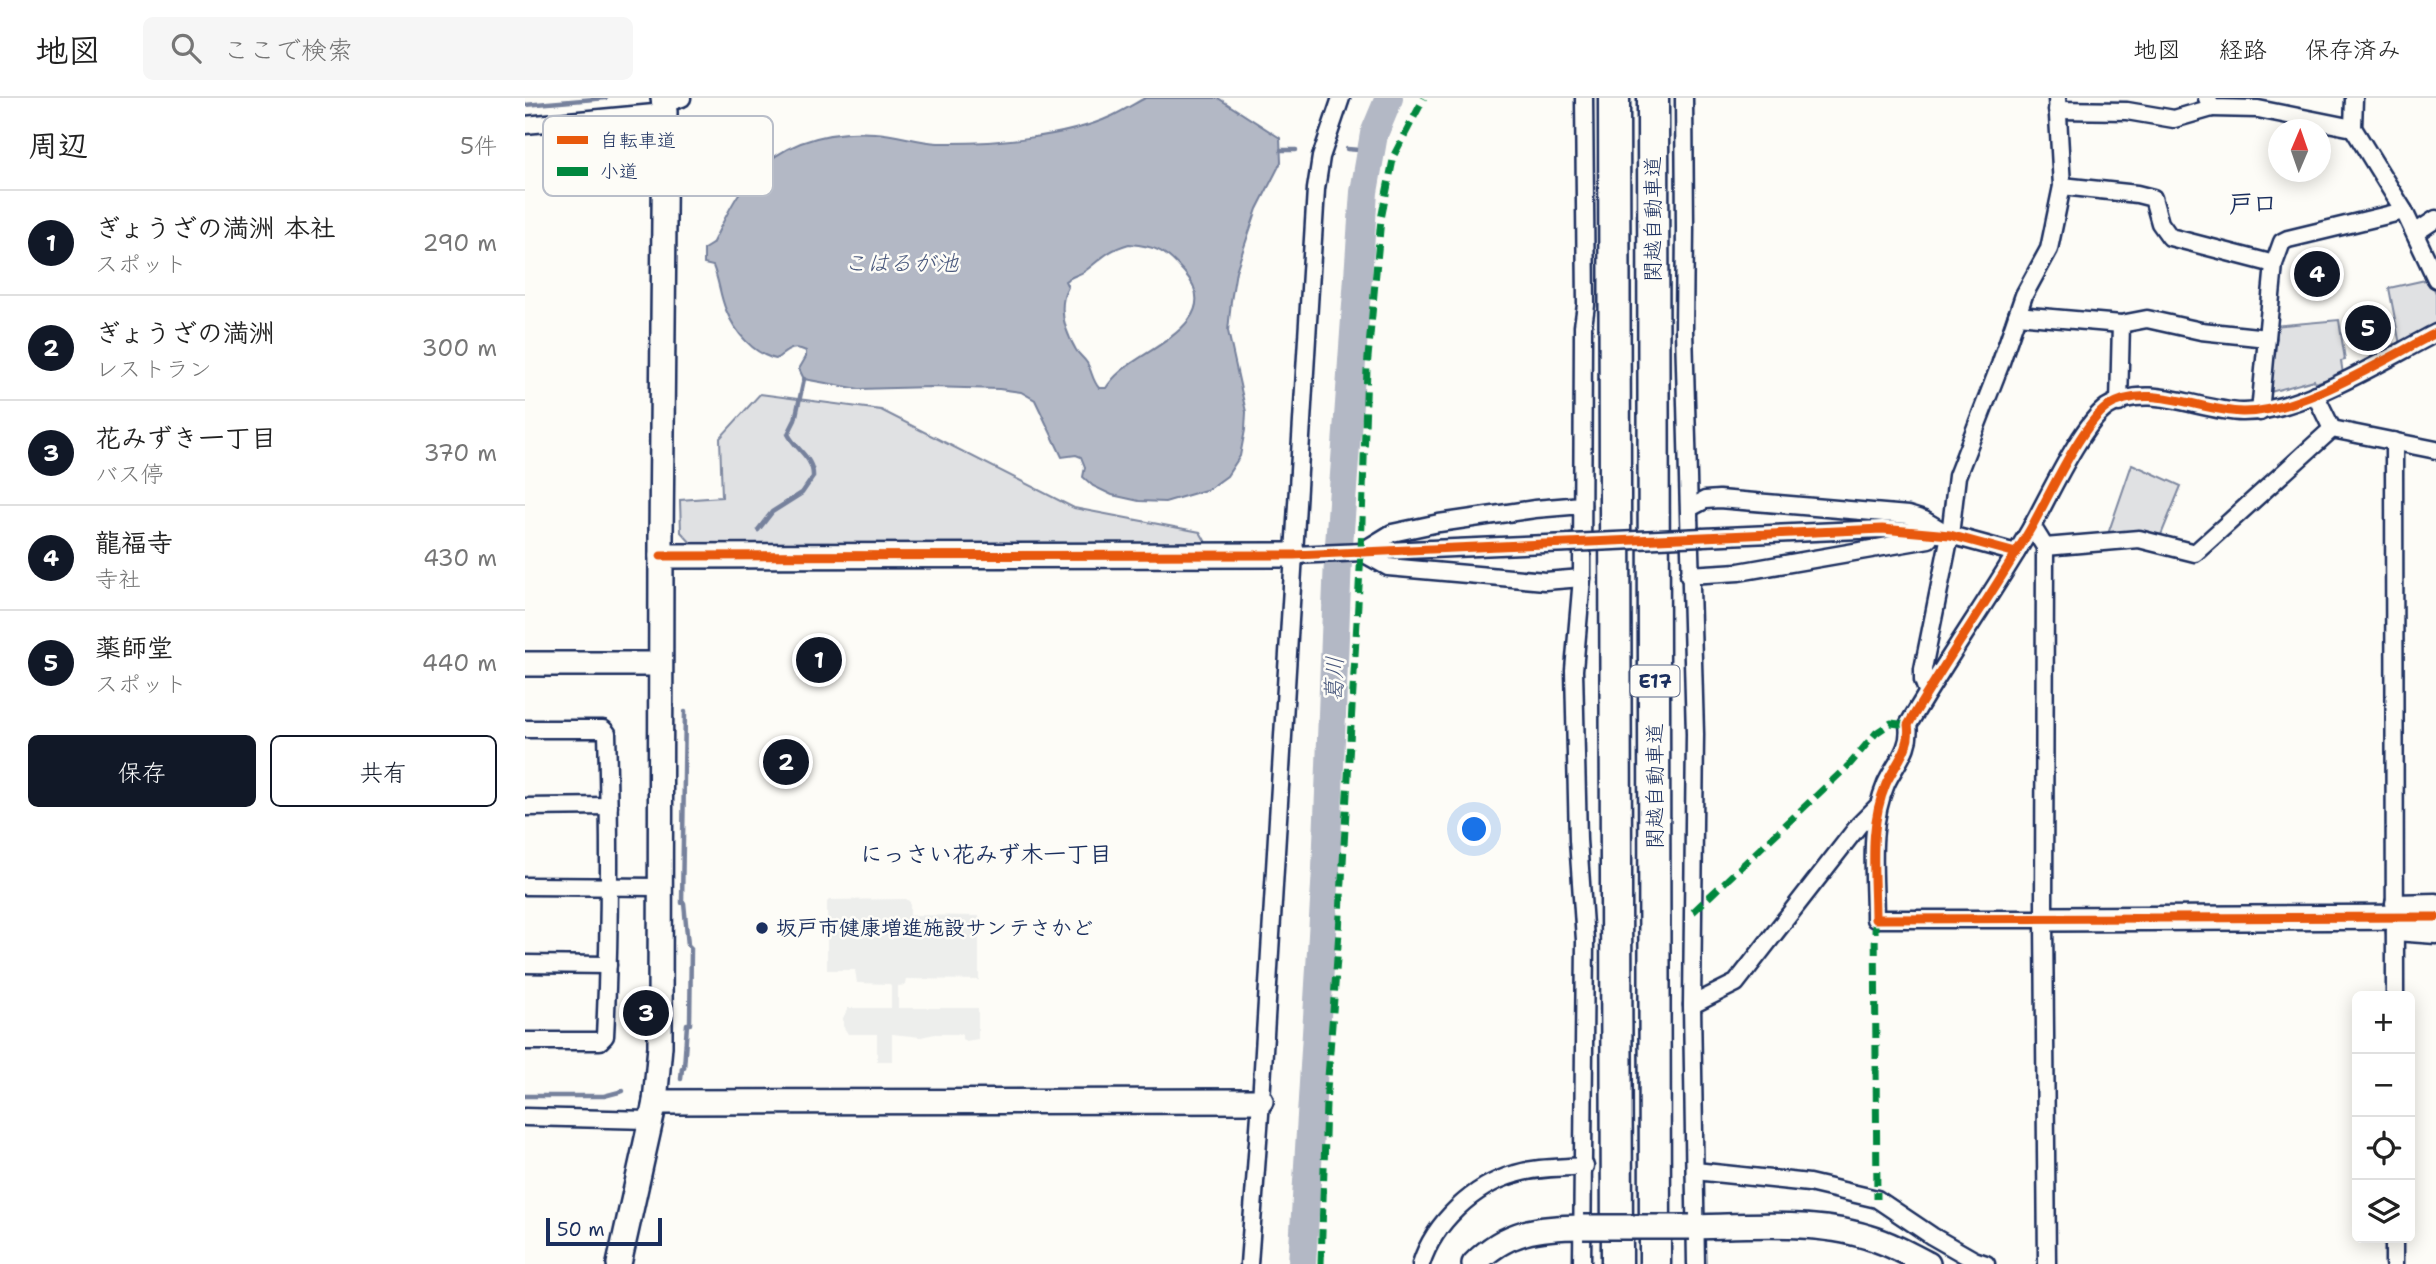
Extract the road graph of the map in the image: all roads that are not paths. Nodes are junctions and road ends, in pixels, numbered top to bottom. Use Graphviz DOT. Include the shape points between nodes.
graph roads {
  1 [pos="1341,98"];
  2 [pos="1584,98"];
  3 [pos="1614,98"];
  4 [pos="1653,98"];
  5 [pos="1683,98"];
  6 [pos="2354,98"];
  7 [pos="668,103"];
  8 [pos="2210,103"];
  9 [pos="2057,104"];
  10 [pos="584,116"];
  11 [pos="543,122"];
  12 [pos="525,125"];
  13 [pos="2353,128"];
  14 [pos="2062,186"];
  15 [pos="667,196"];
  16 [pos="2404,211"];
  17 [pos="2436,219"];
  18 [pos="2416,233"];
  19 [pos="2274,264"];
  20 [pos="2436,279"];
  21 [pos="2017,315"];
  22 [pos="2121,324"];
  23 [pos="2436,333"];
  24 [pos="2267,338"];
  25 [pos="2315,394"];
  26 [pos="2119,403"];
  27 [pos="2260,412"];
  28 [pos="2332,429"];
  29 [pos="2394,441"];
  30 [pos="2436,450"];
  31 [pos="1582,505"];
  32 [pos="1690,508"];
  33 [pos="2032,526"];
  34 [pos="1949,535"];
  35 [pos="2045,547"];
  36 [pos="1359,552"];
  37 [pos="2016,553"];
  38 [pos="1302,554"];
  39 [pos="661,556"];
  40 [pos="1689,575"];
  41 [pos="1581,578"];
  42 [pos="525,664"];
  43 [pos="660,664"];
  44 [pos="1927,691"];
  45 [pos="525,729"];
  46 [pos="609,806"];
  47 [pos="525,807"];
  48 [pos="1878,807"];
  49 [pos="525,886"];
  50 [pos="608,886"];
  51 [pos="661,887"];
  52 [pos="2436,902"];
  53 [pos="2436,917"];
  54 [pos="2394,918"];
  55 [pos="2044,919"];
  56 [pos="2436,935"];
  57 [pos="525,964"];
  58 [pos="608,965"];
  59 [pos="2395,991"];
  60 [pos="1692,1005"];
  61 [pos="525,1041"];
  62 [pos="1261,1101"];
  63 [pos="652,1111"];
  64 [pos="526,1121"];
  65 [pos="1585,1167"];
  66 [pos="1695,1171"];
  67 [pos="1693,1226"];
  68 [pos="1583,1227"];
  69 [pos="2394,1243"];
  70 [pos="619,1264"];
  71 [pos="1249,1264"];
  72 [pos="1421,1264"];
  73 [pos="1474,1264"];
  74 [pos="1582,1264"];
  75 [pos="1617,1264"];
  76 [pos="1655,1264"];
  77 [pos="1696,1264"];
  78 [pos="1928,1264"];
  79 [pos="1986,1264"];
  80 [pos="2047,1264"];
  81 [pos="2394,1264"];
  1 -- 38 [label="street" via="1315,189"];
  2 -- 31 [label="street" via="1587,245"];
  3 -- 75 [label="highway, 関越自動車道 / E17"];
  4 -- 76 [label="highway, 関越自動車道 / E17"];
  5 -- 32 [label="street"];
  6 -- 13 [label="street"];
  7 -- 10 [label="street"];
  8 -- 9 [label="street" via="2174,119"];
  8 -- 13 [label="street"];
  9 -- 14 [label="street"];
  11 -- 12 [label="street"];
  13 -- 16 [label="street"];
  14 -- 19 [label="street" via="2153,198 2160,223 2170,237"];
  14 -- 21 [label="street" via="2049,249"];
  15 -- 39 [label="street"];
  16 -- 18 [label="street"];
  16 -- 19 [label="street" via="2288,239"];
  17 -- 18 [label="street"];
  18 -- 20 [label="street"];
  19 -- 24 [label="street"];
  21 -- 22 [label="street"];
  21 -- 34 [label="street" via="1957,475"];
  22 -- 24 [label="street" via="2147,319"];
  22 -- 26 [label="street"];
  23 -- 25 [label="street"];
  24 -- 27 [label="street"];
  25 -- 27 [label="street"];
  25 -- 28 [label="street"];
  26 -- 27 [label="street" via="2153,397"];
  26 -- 33 [label="street" via="2108,407 2083,435"];
  28 -- 29 [label="street"];
  28 -- 35 [label="street" via="2195,553 2139,539"];
  29 -- 30 [label="street"];
  29 -- 54 [label="street"];
  31 -- 36 [label="street" via="1439,523 1392,533"];
  31 -- 41 [label="street"];
  32 -- 34 [label="street" via="1705,500 1751,500 1907,515"];
  32 -- 40 [label="street"];
  33 -- 35 [label="street"];
  33 -- 37 [label="street"];
  34 -- 36 [label="street, bridge" via="1882,529"];
  34 -- 37 [label="street"];
  34 -- 40 [label="street" via="1739,572"];
  34 -- 44 [label="street" via="1923,669"];
  35 -- 55 [label="street"];
  36 -- 38 [label="street"];
  36 -- 41 [label="street" via="1388,567 1545,581"];
  37 -- 44 [label="street"];
  38 -- 39 [label="street"];
  38 -- 62 [label="street"];
  39 -- 43 [label="street"];
  40 -- 60 [label="street" via="1695,734"];
  41 -- 65 [label="street" via="1574,670 1585,940"];
  42 -- 43 [label="street"];
  43 -- 51 [label="street"];
  44 -- 48 [label="street" via="1907,725 1910,737"];
  45 -- 46 [label="street" via="603,729 607,733"];
  46 -- 47 [label="street"];
  46 -- 50 [label="street"];
  48 -- 55 [label="street" via="1875,919"];
  48 -- 60 [label="street" via="1736,983"];
  49 -- 50 [label="street"];
  50 -- 51 [label="street"];
  50 -- 58 [label="street"];
  51 -- 63 [label="street" via="660,1046"];
  52 -- 54 [label="street"];
  53 -- 54 [label="street"];
  54 -- 55 [label="street"];
  54 -- 56 [label="street"];
  54 -- 59 [label="street"];
  55 -- 80 [label="street"];
  57 -- 58 [label="street"];
  58 -- 61 [label="street" via="603,1039"];
  60 -- 66 [label="street"];
  62 -- 63 [label="street"];
  62 -- 71 [label="street"];
  63 -- 64 [label="street"];
  63 -- 70 [label="street"];
  65 -- 68 [label="street"];
  65 -- 72 [label="street" via="1540,1169 1488,1185 1440,1228"];
  66 -- 67 [label="street"];
  66 -- 79 [label="street" via="1809,1183 1877,1199 1932,1236"];
  67 -- 68 [label="street, bridge"];
  67 -- 77 [label="street"];
  67 -- 78 [label="street" via="1845,1231 1885,1243"];
  68 -- 73 [label="street" via="1521,1234 1495,1245"];
  68 -- 74 [label="street"];
  69 -- 81 [label="street"];
}
